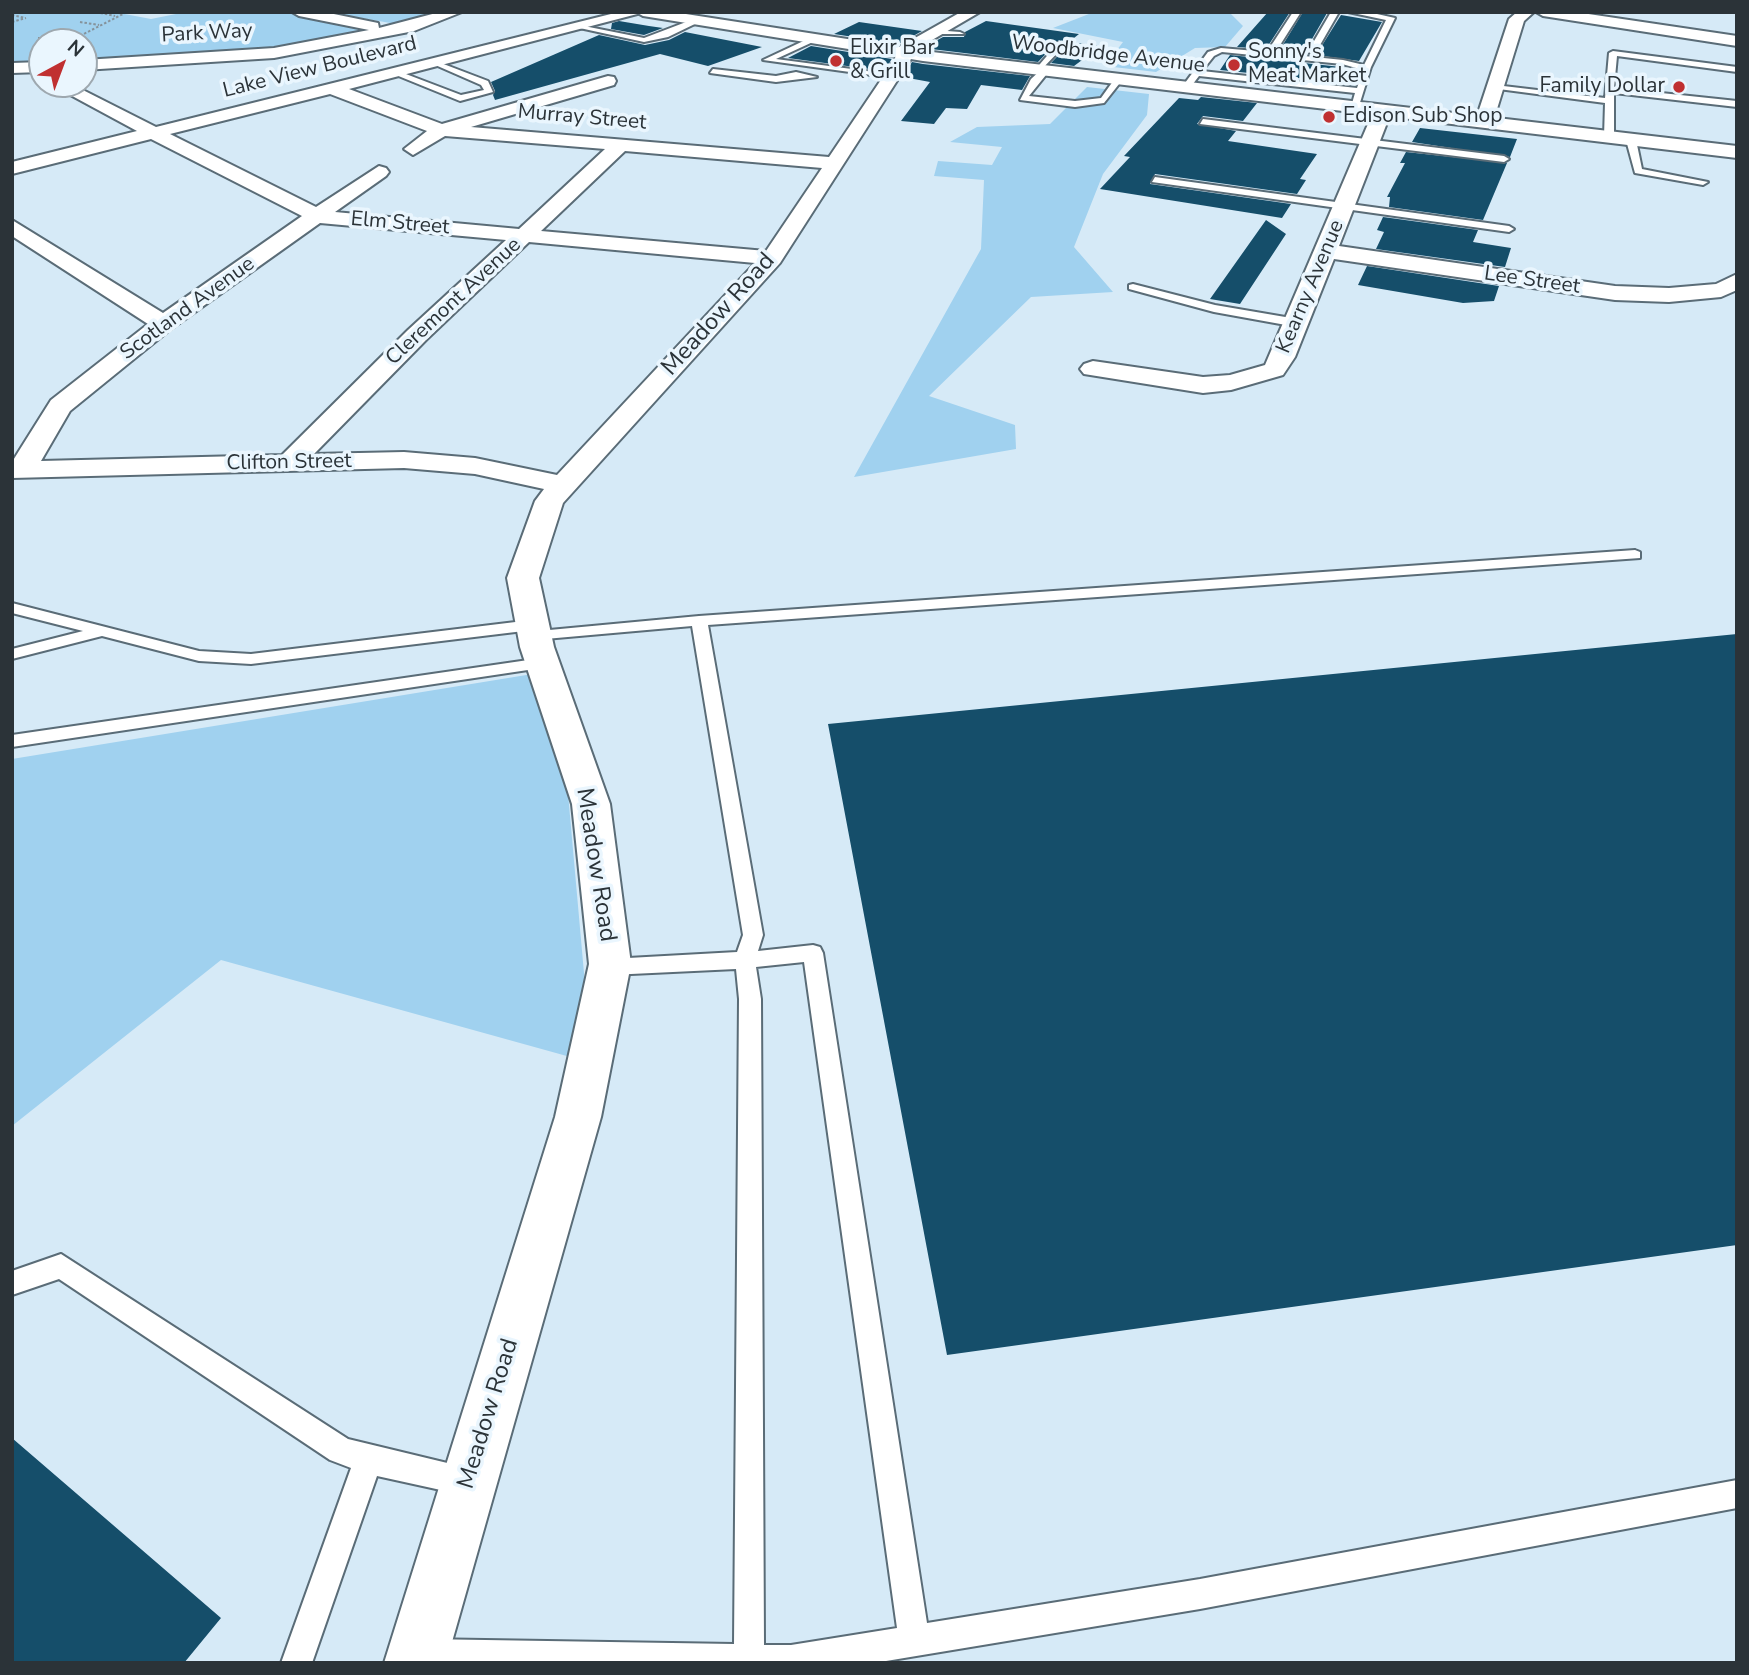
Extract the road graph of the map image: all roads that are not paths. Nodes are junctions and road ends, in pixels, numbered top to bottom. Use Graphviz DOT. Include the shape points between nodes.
graph roads {
  1 [pos="299,12"];
  2 [pos="455,12"];
  3 [pos="640,12"];
  4 [pos="973,12"];
  5 [pos="1297,12"];
  6 [pos="1335,12"];
  7 [pos="1352,12"];
  8 [pos="1527,12"];
  9 [pos="1543,12"];
  10 [pos="1583,15"];
  11 [pos="697,21"];
  12 [pos="579,27"];
  13 [pos="390,31"];
  14 [pos="935,32"];
  15 [pos="960,34"];
  16 [pos="812,39"];
  17 [pos="1737,41"];
  18 [pos="1060,46"];
  19 [pos="1271,52"];
  20 [pos="98,64"];
  21 [pos="448,64"];
  22 [pos="1367,67"];
  23 [pos="1042,70"];
  24 [pos="1737,70"];
  25 [pos="713,71"];
  26 [pos="894,71"];
  27 [pos="395,73"];
  28 [pos="821,78"];
  29 [pos="834,79"];
  30 [pos="1119,79"];
  31 [pos="1191,80"];
  32 [pos="608,81"];
  33 [pos="1495,88"];
  34 [pos="332,89"];
  35 [pos="1610,90"];
  36 [pos="1022,96"];
  37 [pos="86,98"];
  38 [pos="1357,99"];
  39 [pos="1609,101"];
  40 [pos="1737,104"];
  41 [pos="1383,110"];
  42 [pos="1203,122"];
  43 [pos="1484,122"];
  44 [pos="441,130"];
  45 [pos="156,133"];
  46 [pos="1609,137"];
  47 [pos="1631,140"];
  48 [pos="1370,142"];
  49 [pos="622,144"];
  50 [pos="413,149"];
  51 [pos="1737,152"];
  52 [pos="1504,159"];
  53 [pos="836,163"];
  54 [pos="12,168"];
  55 [pos="379,172"];
  56 [pos="1155,180"];
  57 [pos="1703,182"];
  58 [pos="1345,205"];
  59 [pos="318,217"];
  60 [pos="12,226"];
  61 [pos="1509,229"];
  62 [pos="524,236"];
  63 [pos="1326,251"];
  64 [pos="772,258"];
  65 [pos="1735,283"];
  66 [pos="1133,287"];
  67 [pos="1297,323"];
  68 [pos="163,324"];
  69 [pos="1093,369"];
  70 [pos="289,463"];
  71 [pos="17,470"];
  72 [pos="564,485"];
  73 [pos="1635,555"];
  74 [pos="12,608"];
  75 [pos="699,621"];
  76 [pos="103,631"];
  77 [pos="536,641"];
  78 [pos="12,654"];
  79 [pos="12,741"];
  80 [pos="746,960"];
  81 [pos="610,967"];
  82 [pos="12,1283"];
  83 [pos="368,1460"];
  84 [pos="469,1482"];
  85 [pos="1737,1494"];
  86 [pos="914,1641"];
  87 [pos="417,1658"];
  88 [pos="749,1660"];
  89 [pos="296,1663"];
  1 -- 13 [label="street"];
  2 -- 13 [label="street, Park Way"];
  3 -- 11 [label="street, Woodbridge Avenue"];
  3 -- 12 [label="street, Lake View Boulevard"];
  4 -- 14 [label="street"];
  5 -- 19 [label="lane"];
  6 -- 19 [label="lane" via="1313,50"];
  7 -- 22 [label="lane" via="1391,18"];
  8 -- 33 [label="street" via="1517,19"];
  9 -- 10 [label="street"];
  10 -- 17 [label="street"];
  11 -- 12 [label="lane" via="644,40"];
  11 -- 16 [label="street, Woodbridge Avenue"];
  12 -- 21 [label="street, Lake View Boulevard"];
  13 -- 20 [label="street, Park Way" via="274,53"];
  13 -- 21 [label="street" via="419,43"];
  14 -- 15 [label="lane"];
  14 -- 26 [label="street"];
  16 -- 26 [label="street, Woodbridge Avenue"];
  16 -- 26 [label="lane" via="767,60"];
  18 -- 23 [label="lane"];
  19 -- 22 [label="lane"];
  19 -- 31 [label="lane" via="1221,50 1212,54"];
  21 -- 27 [label="street, Lake View Boulevard"];
  21 -- 27 [label="lane" via="485,83 489,92 460,98"];
  22 -- 38 [label="lane"];
  23 -- 26 [label="street, Woodbridge Avenue"];
  23 -- 30 [label="street, Woodbridge Avenue"];
  23 -- 36 [label="lane"];
  24 -- 35 [label="lane" via="1613,53"];
  25 -- 28 [label="lane" via="776,79 796,75"];
  26 -- 29 [label="lane"];
  26 -- 53 [label="street, Meadow Road"];
  27 -- 34 [label="street, Lake View Boulevard"];
  30 -- 31 [label="street, Woodbridge Avenue"];
  30 -- 36 [label="lane" via="1104,100 1075,104"];
  31 -- 38 [label="street, Woodbridge Avenue"];
  32 -- 44 [label="street"];
  33 -- 39 [label="lane"];
  33 -- 43 [label="street"];
  34 -- 44 [label="street, Murray Street"];
  34 -- 45 [label="street, Lake View Boulevard"];
  35 -- 39 [label="lane"];
  35 -- 40 [label="lane"];
  37 -- 45 [label="street, Elm Street"];
  38 -- 41 [label="street, Woodbridge Avenue"];
  39 -- 46 [label="lane"];
  41 -- 43 [label="street, Woodbridge Avenue"];
  41 -- 48 [label="street, Kearny Avenue"];
  42 -- 48 [label="lane"];
  43 -- 46 [label="street, Woodbridge Avenue"];
  44 -- 49 [label="street, Murray Street"];
  44 -- 50 [label="street"];
  45 -- 54 [label="street, Lake View Boulevard"];
  45 -- 59 [label="street, Elm Street"];
  46 -- 47 [label="street, Woodbridge Avenue"];
  47 -- 51 [label="street, Woodbridge Avenue"];
  47 -- 57 [label="lane" via="1638,171"];
  48 -- 52 [label="lane"];
  48 -- 58 [label="street, Kearny Avenue"];
  49 -- 53 [label="street, Murray Street"];
  49 -- 62 [label="street, Cleremont Avenue"];
  53 -- 64 [label="street, Meadow Road"];
  55 -- 59 [label="street, Scotland Avenue"];
  56 -- 58 [label="lane"];
  58 -- 61 [label="lane"];
  58 -- 63 [label="street, Kearny Avenue"];
  59 -- 62 [label="street, Elm Street"];
  59 -- 68 [label="street, Scotland Avenue"];
  60 -- 68 [label="street"];
  62 -- 64 [label="street, Elm Street"];
  62 -- 70 [label="street, Cleremont Avenue"];
  63 -- 65 [label="street, Lee Street" via="1615,293 1682,294 1721,290"];
  63 -- 67 [label="street, Kearny Avenue"];
  64 -- 72 [label="street, Meadow Road"];
  66 -- 67 [label="lane"];
  67 -- 69 [label="street, Kearny Avenue" via="1274,370 1254,377 1188,385"];
  68 -- 71 [label="street, Scotland Avenue" via="60,405"];
  70 -- 71 [label="street, Clifton Street"];
  70 -- 72 [label="street, Clifton Street" via="404,460 463,465"];
  72 -- 77 [label="street, Meadow Road" via="549,501 523,578"];
  73 -- 75 [label="lane"];
  74 -- 76 [label="lane"];
  75 -- 77 [label="lane"];
  75 -- 80 [label="lane" via="753,935"];
  76 -- 77 [label="lane" via="199,656 251,659"];
  76 -- 78 [label="lane"];
  77 -- 79 [label="lane"];
  77 -- 81 [label="street, Meadow Road" via="591,804"];
  80 -- 81 [label="lane"];
  80 -- 86 [label="lane" via="813,953"];
  80 -- 88 [label="lane" via="750,999"];
  81 -- 84 [label="street, Meadow Road" via="578,1117"];
  82 -- 83 [label="lane" via="61,1266 340,1450"];
  83 -- 84 [label="lane"];
  83 -- 89 [label="lane"];
  84 -- 87 [label="street, Meadow Road"];
  85 -- 86 [label="lane" via="1200,1594"];
  86 -- 88 [label="lane" via="791,1661"];
  87 -- 88 [label="lane"];
}
